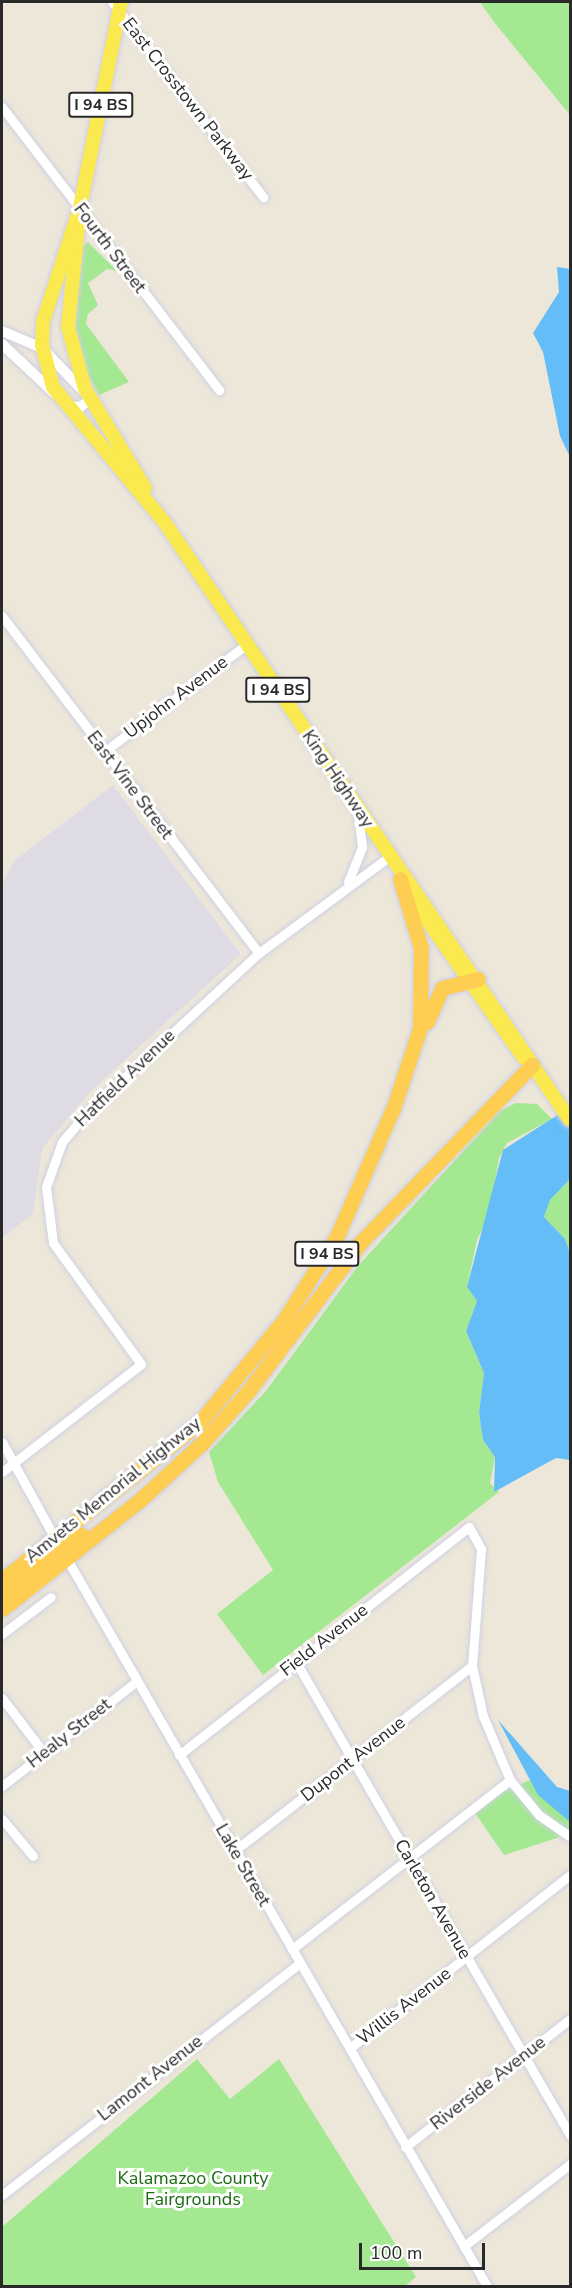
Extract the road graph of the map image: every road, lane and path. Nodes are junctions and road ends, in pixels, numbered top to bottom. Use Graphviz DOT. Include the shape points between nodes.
graph roads {
  1 [pos="118,5"];
  2 [pos="3,111"];
  3 [pos="263,197"];
  4 [pos="80,208"];
  5 [pos="2,331"];
  6 [pos="2,345"];
  7 [pos="42,348"];
  8 [pos="219,390"];
  9 [pos="91,399"];
  10 [pos="62,402"];
  11 [pos="165,523"];
  12 [pos="2,616"];
  13 [pos="247,644"];
  14 [pos="105,751"];
  15 [pos="357,807"];
  16 [pos="390,856"];
  17 [pos="400,879"];
  18 [pos="344,888"];
  19 [pos="259,953"];
  20 [pos="471,979"];
  21 [pos="412,1058"];
  22 [pos="532,1065"];
  23 [pos="570,1120"];
  24 [pos="2,1442"];
  25 [pos="14,1463"];
  26 [pos="2,1472"];
  27 [pos="61,1549"];
  28 [pos="2,1580"];
  29 [pos="2,1593"];
  30 [pos="51,1597"];
  31 [pos="2,1609"];
  32 [pos="2,1634"];
  33 [pos="296,1662"];
  34 [pos="472,1666"];
  35 [pos="137,1681"];
  36 [pos="2,1698"];
  37 [pos="44,1753"];
  38 [pos="179,1755"];
  39 [pos="352,1760"];
  40 [pos="510,1780"];
  41 [pos="2,1786"];
  42 [pos="2,1819"];
  43 [pos="570,1837"];
  44 [pos="234,1851"];
  45 [pos="33,1856"];
  46 [pos="410,1858"];
  47 [pos="570,1875"];
  48 [pos="292,1949"];
  49 [pos="466,1957"];
  50 [pos="300,1963"];
  51 [pos="570,2019"];
  52 [pos="350,2048"];
  53 [pos="524,2055"];
  54 [pos="570,2135"];
  55 [pos="405,2147"];
  56 [pos="570,2164"];
  57 [pos="2,2195"];
  58 [pos="464,2246"];
  59 [pos="487,2286"];
  1 -- 3 [label="street, East Crosstown Parkway"];
  1 -- 4 [label="main road, King Highway / I 94 BS"];
  2 -- 4 [label="street, Fourth Street"];
  4 -- 7 [label="main road, King Highway / I 94 BS" via="46,305"];
  4 -- 8 [label="street, Fourth Street"];
  4 -- 9 [label="main road, King Highway / I 94 BS" via="68,327"];
  5 -- 7 [label="street"];
  6 -- 10 [label="street"];
  7 -- 9 [label="street"];
  7 -- 10 [label="main road, King Highway / I 94 BS"];
  9 -- 10 [label="street" via="77,408"];
  9 -- 11 [label="main road, King Highway / I 94 BS"];
  10 -- 11 [label="main road, King Highway / I 94 BS"];
  11 -- 13 [label="main road, King Highway / I 94 BS"];
  12 -- 14 [label="street, East Vine Street"];
  13 -- 14 [label="street, Upjohn Avenue"];
  13 -- 15 [label="main road, King Highway / I 94 BS"];
  14 -- 19 [label="street, East Vine Street"];
  15 -- 16 [label="main road, King Highway / I 94 BS"];
  15 -- 18 [label="street" via="361,854"];
  16 -- 17 [label="main road, King Highway / I 94 BS"];
  16 -- 18 [label="street, Hatfield Avenue"];
  16 -- 20 [label="main road, King Highway / I 94 BS"];
  17 -- 20 [label="main road, King Highway / I 94 BS"];
  17 -- 21 [label="highway, Amvets Memorial Highway / I 94 BS" via="423,968 423,1010"];
  18 -- 19 [label="street, Hatfield Avenue"];
  19 -- 25 [label="street, Hatfield Avenue" via="78,1120 51,1164 45,1207 53,1243 141,1364"];
  20 -- 21 [label="highway, I 94 BS" via="438,994"];
  20 -- 22 [label="main road, King Highway / I 94 BS"];
  21 -- 27 [label="highway, Amvets Memorial Highway / I 94 BS" via="364,1179 319,1267 248,1367 182,1437"];
  22 -- 23 [label="main road, King Highway"];
  22 -- 27 [label="highway, Amvets Memorial Highway / I 94 BS" via="360,1243 229,1415 140,1500"];
  24 -- 25 [label="street, Lake Street"];
  25 -- 26 [label="street"];
  25 -- 27 [label="street, Lake Street"];
  27 -- 28 [label="highway, Amvets Memorial Highway / I 94 BS"];
  27 -- 29 [label="highway"];
  27 -- 31 [label="highway, Amvets Memorial Highway / I 94 BS"];
  27 -- 35 [label="street, Lake Street"];
  30 -- 32 [label="street"];
  33 -- 34 [label="street, Field Avenue" via="469,1527 481,1549"];
  33 -- 38 [label="street, Field Avenue"];
  33 -- 39 [label="street, Carleton Avenue"];
  34 -- 39 [label="street, Dupont Avenue"];
  34 -- 40 [label="street" via="483,1716"];
  35 -- 37 [label="street, Healy Street"];
  35 -- 38 [label="street, Lake Street"];
  36 -- 37 [label="street"];
  37 -- 41 [label="street, Healy Street"];
  38 -- 44 [label="street, Lake Street"];
  39 -- 44 [label="street, Dupont Avenue"];
  39 -- 46 [label="street, Carleton Avenue"];
  40 -- 43 [label="street" via="539,1815"];
  40 -- 46 [label="street"];
  42 -- 45 [label="street"];
  44 -- 48 [label="street, Lake Street"];
  46 -- 48 [label="street"];
  46 -- 49 [label="street, Carleton Avenue"];
  47 -- 49 [label="street, Willis Avenue"];
  48 -- 50 [label="street, Lake Street"];
  49 -- 52 [label="street, Willis Avenue"];
  49 -- 53 [label="street, Carleton Avenue"];
  50 -- 52 [label="street, Lake Street"];
  50 -- 57 [label="street, Lamont Avenue"];
  51 -- 53 [label="street, Riverside Avenue"];
  52 -- 55 [label="street, Lake Street"];
  53 -- 54 [label="street, Carleton Avenue"];
  53 -- 55 [label="street, Riverside Avenue"];
  55 -- 58 [label="street, Lake Street"];
  56 -- 58 [label="street"];
  58 -- 59 [label="street, Lake Street"];
}
